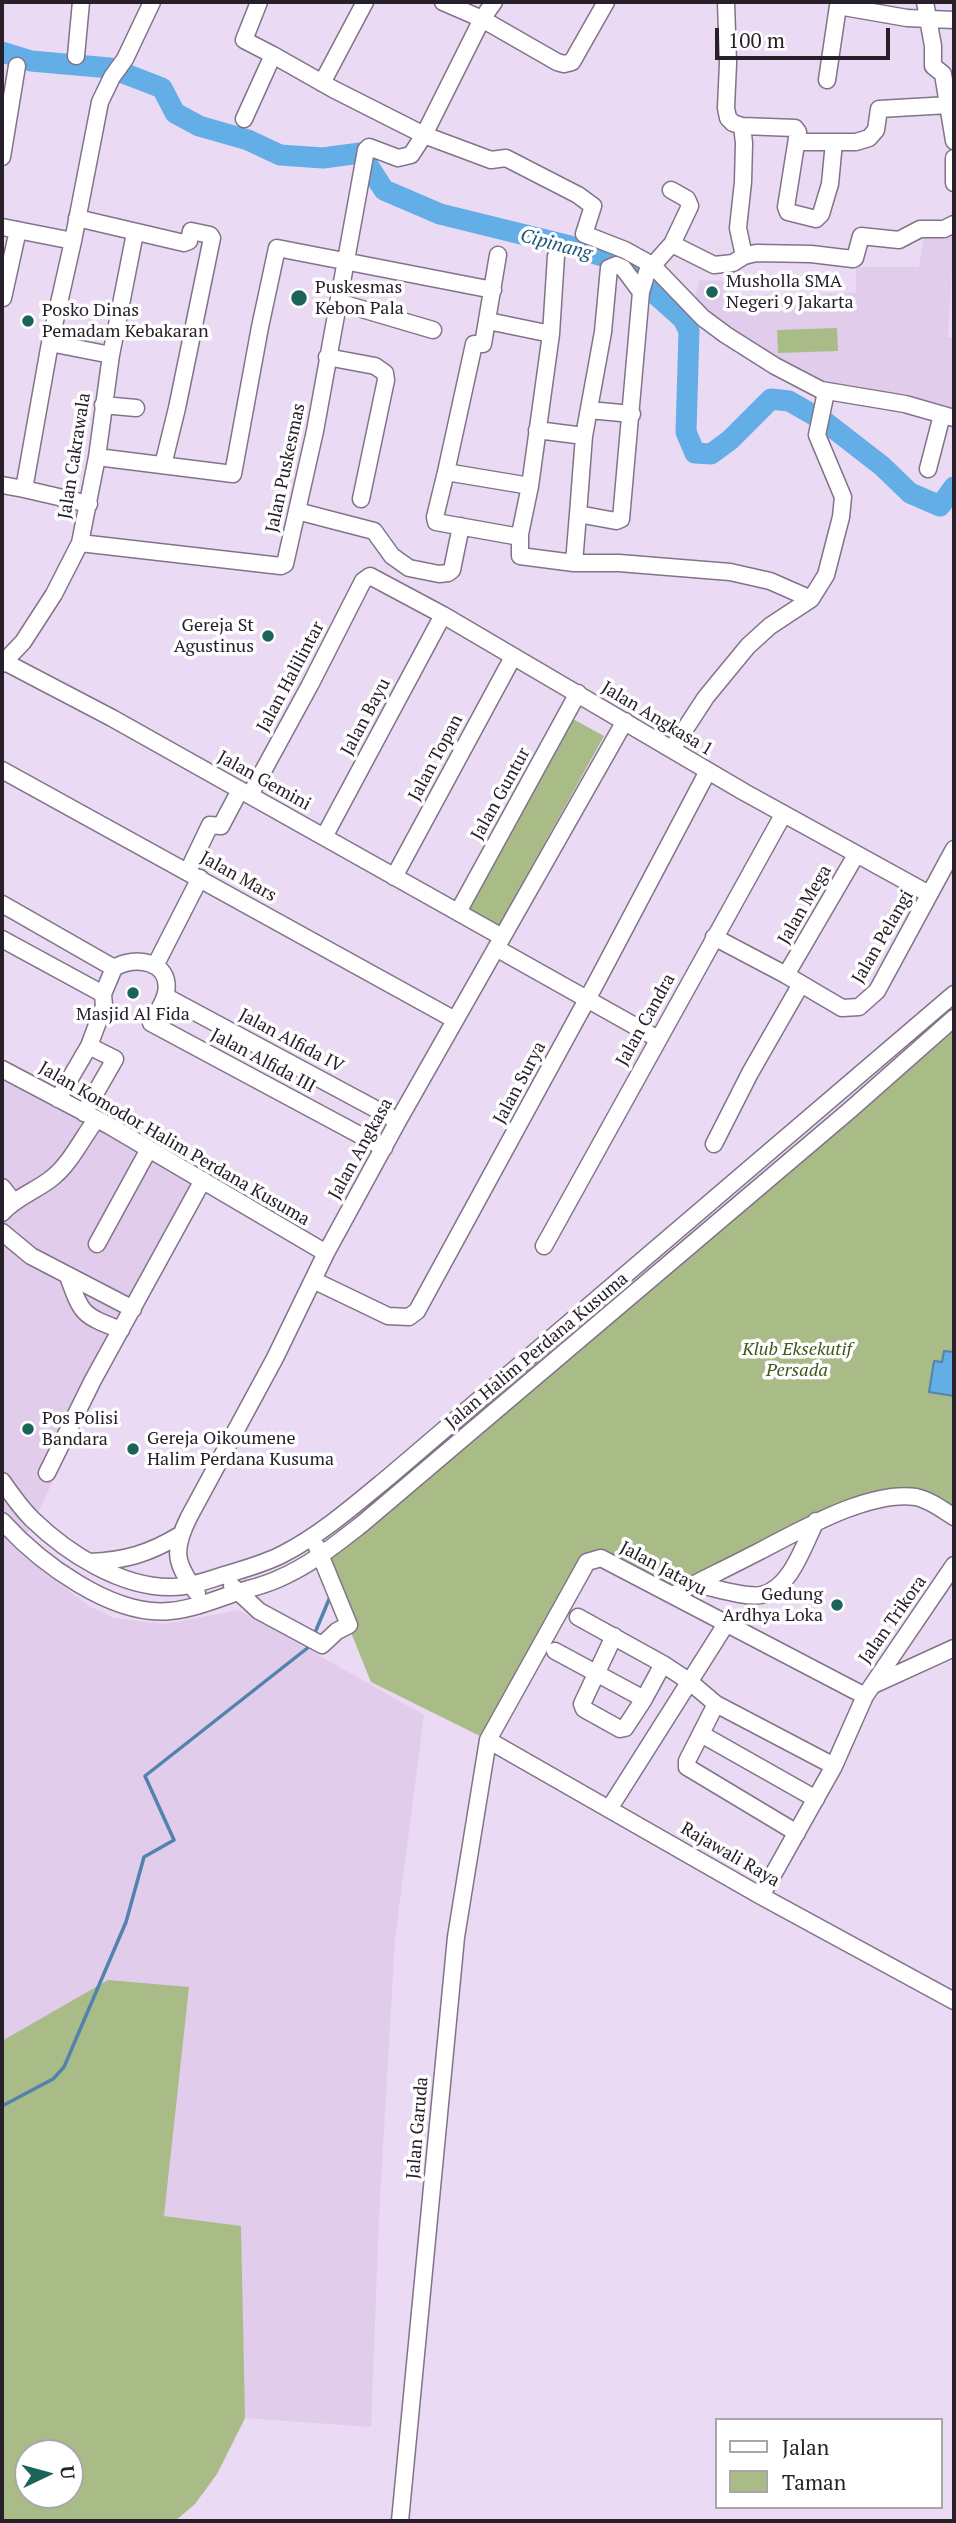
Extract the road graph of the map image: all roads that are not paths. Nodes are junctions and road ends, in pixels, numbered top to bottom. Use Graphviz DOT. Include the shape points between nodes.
graph roads {
  1 [pos="81,2"];
  2 [pos="152,2"];
  3 [pos="259,2"];
  4 [pos="365,2"];
  5 [pos="443,2"];
  6 [pos="494,2"];
  7 [pos="606,2"];
  8 [pos="726,2"];
  9 [pos="925,2"];
  10 [pos="837,4"];
  11 [pos="870,7"];
  12 [pos="482,19"];
  13 [pos="927,19"];
  14 [pos="954,20"];
  15 [pos="273,55"];
  16 [pos="76,56"];
  17 [pos="17,66"];
  18 [pos="827,80"];
  19 [pos="322,83"];
  20 [pos="949,105"];
  21 [pos="244,120"];
  22 [pos="735,122"];
  23 [pos="424,135"];
  24 [pos="954,141"];
  25 [pos="797,142"];
  26 [pos="834,142"];
  27 [pos="2,157"];
  28 [pos="954,158"];
  29 [pos="954,183"];
  30 [pos="671,190"];
  31 [pos="77,218"];
  32 [pos="954,224"];
  33 [pos="10,228"];
  34 [pos="135,233"];
  35 [pos="73,241"];
  36 [pos="672,244"];
  37 [pos="498,255"];
  38 [pos="556,256"];
  39 [pos="744,256"];
  40 [pos="345,261"];
  41 [pos="649,269"];
  42 [pos="493,290"];
  43 [pos="641,290"];
  44 [pos="3,298"];
  45 [pos="338,302"];
  46 [pos="488,321"];
  47 [pos="433,330"];
  48 [pos="551,334"];
  49 [pos="50,343"];
  50 [pos="111,355"];
  51 [pos="327,357"];
  52 [pos="825,395"];
  53 [pos="103,405"];
  54 [pos="136,408"];
  55 [pos="589,410"];
  56 [pos="632,414"];
  57 [pos="948,417"];
  58 [pos="537,430"];
  59 [pos="584,436"];
  60 [pos="97,457"];
  61 [pos="163,465"];
  62 [pos="928,469"];
  63 [pos="446,472"];
  64 [pos="2,485"];
  65 [pos="530,486"];
  66 [pos="24,489"];
  67 [pos="361,499"];
  68 [pos="89,504"];
  69 [pos="297,511"];
  70 [pos="578,514"];
  71 [pos="461,526"];
  72 [pos="520,537"];
  73 [pos="80,544"];
  74 [pos="574,564"];
  75 [pos="366,578"];
  76 [pos="811,599"];
  77 [pos="443,615"];
  78 [pos="513,657"];
  79 [pos="3,663"];
  80 [pos="578,693"];
  81 [pos="625,721"];
  82 [pos="672,749"];
  83 [pos="2,770"];
  84 [pos="708,771"];
  85 [pos="245,792"];
  86 [pos="783,814"];
  87 [pos="324,836"];
  88 [pos="954,849"];
  89 [pos="856,855"];
  90 [pos="194,875"];
  91 [pos="394,877"];
  92 [pos="929,894"];
  93 [pos="2,904"];
  94 [pos="458,912"];
  95 [pos="714,937"];
  96 [pos="2,939"];
  97 [pos="499,942"];
  98 [pos="155,966"];
  99 [pos="114,968"];
  100 [pos="786,975"];
  101 [pos="801,984"];
  102 [pos="103,993"];
  103 [pos="954,994"];
  104 [pos="165,996"];
  105 [pos="587,998"];
  106 [pos="954,1018"];
  107 [pos="455,1020"];
  108 [pos="658,1038"];
  109 [pos="89,1046"];
  110 [pos="2,1069"];
  111 [pos="58,1099"];
  112 [pos="90,1117"];
  113 [pos="398,1121"];
  114 [pos="714,1144"];
  115 [pos="384,1148"];
  116 [pos="149,1149"];
  117 [pos="203,1180"];
  118 [pos="2,1187"];
  119 [pos="7,1207"];
  120 [pos="2,1232"];
  121 [pos="97,1244"];
  122 [pos="544,1246"];
  123 [pos="326,1253"];
  124 [pos="68,1276"];
  125 [pos="313,1280"];
  126 [pos="133,1308"];
  127 [pos="121,1330"];
  128 [pos="47,1473"];
  129 [pos="2,1482"];
  130 [pos="954,1517"];
  131 [pos="2,1521"];
  132 [pos="816,1521"];
  133 [pos="180,1535"];
  134 [pos="312,1535"];
  135 [pos="320,1556"];
  136 [pos="89,1562"];
  137 [pos="954,1565"];
  138 [pos="251,1566"];
  139 [pos="224,1575"];
  140 [pos="695,1584"];
  141 [pos="192,1585"];
  142 [pos="256,1587"];
  143 [pos="238,1592"];
  144 [pos="673,1595"];
  145 [pos="205,1603"];
  146 [pos="270,1616"];
  147 [pos="578,1617"];
  148 [pos="726,1623"];
  149 [pos="614,1636"];
  150 [pos="954,1648"];
  151 [pos="555,1651"];
  152 [pos="663,1664"];
  153 [pos="596,1673"];
  154 [pos="690,1682"];
  155 [pos="868,1691"];
  156 [pos="644,1699"];
  157 [pos="716,1704"];
  158 [pos="701,1734"];
  159 [pos="488,1740"];
  160 [pos="834,1766"];
  161 [pos="816,1799"];
  162 [pos="609,1809"];
  163 [pos="796,1833"];
  164 [pos="761,1896"];
  165 [pos="954,2001"];
  166 [pos="401,2521"];
  1 -- 16 [label="street"];
  2 -- 31 [label="street" via="100,102"];
  3 -- 15 [label="street" via="244,40"];
  4 -- 19 [label="street"];
  5 -- 12 [label="street"];
  6 -- 12 [label="street"];
  7 -- 12 [label="street" via="569,64 557,62"];
  8 -- 22 [label="street" via="726,108"];
  9 -- 13 [label="street"];
  10 -- 11 [label="street"];
  10 -- 18 [label="street"];
  11 -- 13 [label="street"];
  12 -- 23 [label="street"];
  13 -- 14 [label="street"];
  13 -- 20 [label="street" via="934,68 943,73"];
  15 -- 19 [label="street"];
  15 -- 21 [label="street"];
  17 -- 27 [label="street"];
  19 -- 23 [label="street"];
  20 -- 24 [label="street"];
  20 -- 26 [label="street" via="879,109 876,130 869,138"];
  22 -- 25 [label="street" via="795,128"];
  22 -- 39 [label="street" via="744,143 737,228"];
  23 -- 40 [label="street, Jalan Puskesmas" via="407,158 369,147 366,150"];
  23 -- 41 [label="street" via="491,160 506,158 578,195 593,206 584,234 625,250"];
  25 -- 26 [label="street"];
  25 -- 26 [label="street" via="787,210 816,219 830,184"];
  28 -- 29 [label="street"];
  30 -- 36 [label="street" via="690,206"];
  31 -- 34 [label="street"];
  31 -- 35 [label="street"];
  32 -- 39 [label="street" via="920,229 899,240 861,236 854,259 811,254"];
  33 -- 35 [label="street"];
  33 -- 44 [label="street"];
  34 -- 50 [label="street, Jalan Cakrawala"];
  34 -- 61 [label="street" via="187,243 191,231 212,238"];
  35 -- 49 [label="street"];
  36 -- 39 [label="street" via="715,265"];
  36 -- 41 [label="street"];
  37 -- 42 [label="street"];
  38 -- 48 [label="street"];
  40 -- 42 [label="street"];
  40 -- 45 [label="street, Jalan Puskesmas"];
  40 -- 61 [label="street" via="275,249 234,472"];
  41 -- 43 [label="street"];
  41 -- 52 [label="street" via="726,335"];
  42 -- 46 [label="street"];
  43 -- 55 [label="street" via="623,268 609,268"];
  43 -- 56 [label="street"];
  45 -- 47 [label="street"];
  45 -- 51 [label="street, Jalan Puskesmas"];
  46 -- 48 [label="street"];
  46 -- 63 [label="street" via="483,344 474,344"];
  48 -- 58 [label="street"];
  49 -- 50 [label="street"];
  49 -- 66 [label="street"];
  50 -- 53 [label="street, Jalan Cakrawala"];
  51 -- 67 [label="street" via="374,366 385,373"];
  51 -- 69 [label="street, Jalan Puskesmas"];
  52 -- 57 [label="street" via="905,404"];
  52 -- 76 [label="street" via="819,444 843,497 825,575"];
  53 -- 54 [label="street"];
  53 -- 60 [label="street, Jalan Cakrawala"];
  55 -- 56 [label="street"];
  55 -- 59 [label="street"];
  56 -- 70 [label="street" via="621,519"];
  57 -- 62 [label="street"];
  58 -- 59 [label="street"];
  58 -- 65 [label="street"];
  59 -- 70 [label="street"];
  60 -- 61 [label="street"];
  60 -- 68 [label="street, Jalan Cakrawala"];
  63 -- 65 [label="street"];
  63 -- 71 [label="street" via="435,521"];
  64 -- 66 [label="street"];
  65 -- 72 [label="street"];
  66 -- 68 [label="street"];
  68 -- 73 [label="street, Jalan Cakrawala"];
  69 -- 71 [label="street" via="374,531 392,556 409,568 439,574 452,570"];
  69 -- 73 [label="street, Jalan Puskesmas" via="281,566"];
  70 -- 74 [label="street"];
  71 -- 72 [label="street"];
  72 -- 74 [label="street" via="520,556"];
  73 -- 79 [label="street, Jalan Cakrawala" via="23,642"];
  74 -- 76 [label="street" via="730,572 770,581"];
  75 -- 77 [label="street, Jalan Angkasa 1" via="376,578"];
  75 -- 85 [label="street, Jalan Halilintar"];
  76 -- 82 [label="street" via="748,646 706,697"];
  77 -- 78 [label="street, Jalan Angkasa 1"];
  77 -- 87 [label="street, Jalan Bayu"];
  78 -- 80 [label="street, Jalan Angkasa 1"];
  78 -- 91 [label="street, Jalan Topan"];
  79 -- 85 [label="street, Jalan Gemini"];
  80 -- 81 [label="street, Jalan Angkasa 1"];
  80 -- 94 [label="street, Jalan Guntur"];
  81 -- 82 [label="street, Jalan Angkasa 1"];
  81 -- 97 [label="street, Jalan Angkasa"];
  82 -- 84 [label="street, Jalan Angkasa 1"];
  83 -- 90 [label="street, Jalan Mars"];
  84 -- 86 [label="street, Jalan Angkasa 1"];
  84 -- 105 [label="street, Jalan Surya"];
  85 -- 87 [label="street, Jalan Gemini"];
  85 -- 90 [label="street, Jalan Halilintar" via="221,825 210,825"];
  86 -- 89 [label="street, Jalan Angkasa 1"];
  86 -- 95 [label="street, Jalan Candra"];
  87 -- 91 [label="street, Jalan Gemini"];
  88 -- 92 [label="street, Jalan Pelangi"];
  89 -- 92 [label="street, Jalan Angkasa 1"];
  89 -- 100 [label="street, Jalan Mega"];
  90 -- 98 [label="street"];
  90 -- 107 [label="street, Jalan Mars"];
  91 -- 94 [label="street, Jalan Gemini"];
  92 -- 101 [label="street, Jalan Pelangi" via="867,1003 842,1008"];
  93 -- 99 [label="street"];
  94 -- 97 [label="street, Jalan Gemini"];
  95 -- 100 [label="street, Jalan Pelangi"];
  95 -- 108 [label="street, Jalan Candra"];
  96 -- 102 [label="street"];
  97 -- 105 [label="street, Jalan Gemini"];
  97 -- 107 [label="street, Jalan Angkasa"];
  98 -- 99 [label="street" via="135,960"];
  98 -- 104 [label="street" via="164,978"];
  99 -- 102 [label="street"];
  100 -- 101 [label="street, Jalan Pelangi"];
  101 -- 114 [label="street"];
  102 -- 109 [label="street" via="104,1006"];
  103 -- 134 [label="street, Jalan Halim Perdana Kusuma" via="391,1475"];
  104 -- 113 [label="street, Jalan Alfida IV"];
  104 -- 115 [label="street, Jalan Alfida III" via="151,1023"];
  105 -- 108 [label="street, Jalan Gemini"];
  105 -- 125 [label="street, Jalan Surya" via="417,1311 410,1317 388,1316"];
  106 -- 135 [label="street, Jalan Halim Perdana Kusuma"];
  107 -- 113 [label="street, Jalan Angkasa"];
  108 -- 122 [label="street, Jalan Candra"];
  109 -- 111 [label="street"];
  109 -- 112 [label="street" via="115,1059"];
  110 -- 111 [label="street, Jalan Komodor Halim Perdana Kusuma"];
  111 -- 112 [label="street, Jalan Komodor Halim Perdana Kusuma"];
  112 -- 116 [label="street, Jalan Komodor Halim Perdana Kusuma"];
  112 -- 119 [label="street" via="60,1171"];
  113 -- 115 [label="street, Jalan Angkasa"];
  115 -- 123 [label="street, Jalan Angkasa"];
  116 -- 117 [label="street, Jalan Komodor Halim Perdana Kusuma"];
  116 -- 121 [label="street"];
  117 -- 123 [label="street, Jalan Komodor Halim Perdana Kusuma"];
  117 -- 126 [label="street"];
  118 -- 119 [label="street"];
  120 -- 124 [label="street" via="31,1256"];
  123 -- 125 [label="street, Jalan Angkasa"];
  124 -- 126 [label="street"];
  124 -- 127 [label="street" via="83,1312"];
  125 -- 133 [label="street, Jalan Angkasa"];
  126 -- 127 [label="street"];
  127 -- 128 [label="street"];
  129 -- 136 [label="street, Jalan Halim Perdana Kusuma" via="31,1518"];
  130 -- 132 [label="street" via="927,1501 906,1497 847,1509"];
  131 -- 145 [label="street, Jalan Halim Perdana Kusuma" via="98,1596 158,1611"];
  132 -- 140 [label="street"];
  132 -- 140 [label="street" via="791,1570 769,1592 748,1594"];
  133 -- 136 [label="street" via="132,1557"];
  133 -- 141 [label="street" via="180,1567"];
  134 -- 135 [label="street"];
  134 -- 138 [label="street, Jalan Halim Perdana Kusuma" via="285,1553"];
  135 -- 142 [label="street, Jalan Halim Perdana Kusuma"];
  135 -- 146 [label="street" via="349,1625 315,1641"];
  136 -- 141 [label="street, Jalan Halim Perdana Kusuma" via="145,1584"];
  137 -- 155 [label="street, Jalan Trikora"];
  138 -- 139 [label="street, Jalan Halim Perdana Kusuma"];
  138 -- 142 [label="street"];
  139 -- 141 [label="street, Jalan Halim Perdana Kusuma"];
  139 -- 143 [label="street"];
  140 -- 144 [label="street"];
  141 -- 145 [label="street"];
  142 -- 143 [label="street, Jalan Halim Perdana Kusuma"];
  142 -- 146 [label="street"];
  143 -- 145 [label="street, Jalan Halim Perdana Kusuma"];
  143 -- 146 [label="street"];
  144 -- 148 [label="street, Jalan Jatayu"];
  144 -- 159 [label="street, Jalan Jatayu" via="601,1558 590,1560"];
  147 -- 149 [label="street"];
  148 -- 154 [label="street"];
  148 -- 155 [label="street, Jalan Jatayu"];
  149 -- 152 [label="street"];
  149 -- 153 [label="street"];
  150 -- 155 [label="street"];
  151 -- 153 [label="street"];
  152 -- 154 [label="street"];
  152 -- 156 [label="street"];
  153 -- 156 [label="street"];
  153 -- 156 [label="street" via="584,1709 623,1729"];
  154 -- 157 [label="street"];
  154 -- 162 [label="street"];
  155 -- 160 [label="street, Jalan Trikora"];
  157 -- 158 [label="street"];
  157 -- 160 [label="street"];
  158 -- 161 [label="street"];
  158 -- 163 [label="street" via="687,1761 688,1769"];
  159 -- 162 [label="street, Rajawali Raya"];
  159 -- 166 [label="street, Jalan Garuda" via="456,1937"];
  160 -- 161 [label="street, Jalan Trikora"];
  161 -- 163 [label="street, Jalan Trikora"];
  162 -- 164 [label="street, Rajawali Raya"];
  163 -- 164 [label="street, Jalan Trikora"];
  164 -- 165 [label="street, Rajawali Raya"];
}
